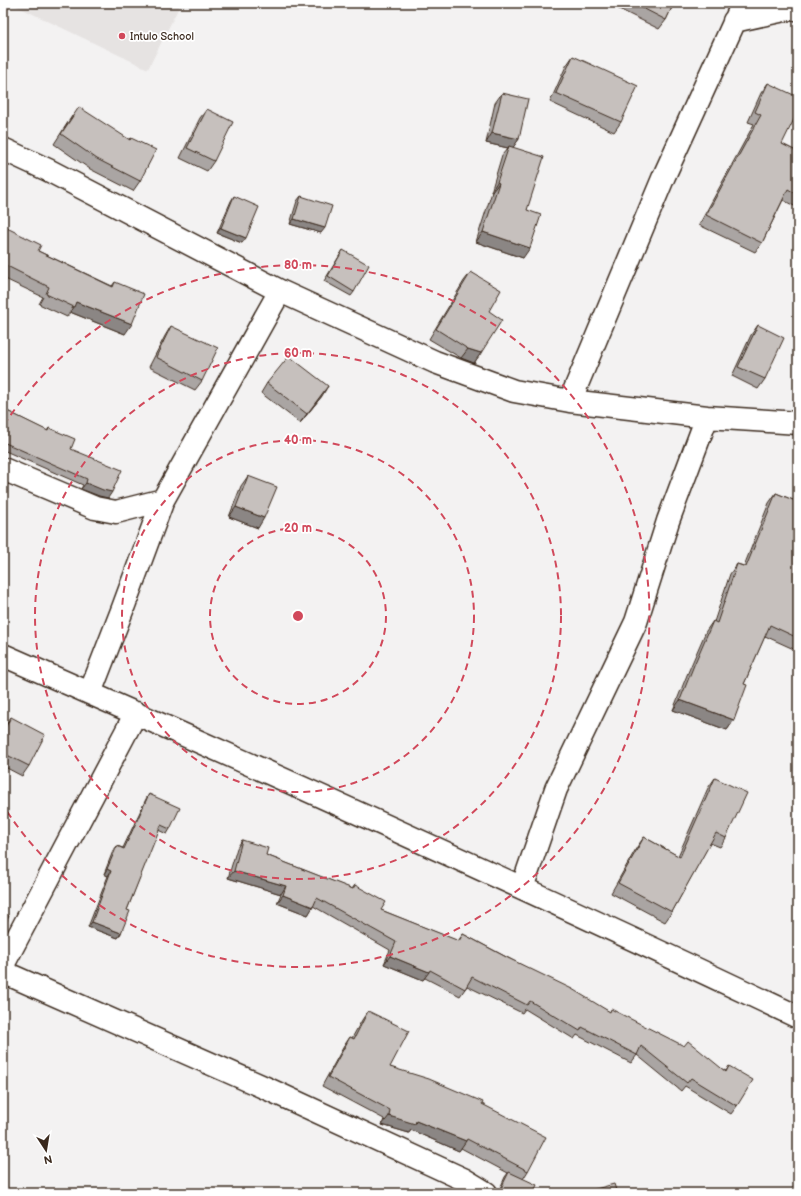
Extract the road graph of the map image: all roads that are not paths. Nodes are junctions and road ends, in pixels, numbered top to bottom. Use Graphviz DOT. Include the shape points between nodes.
graph roads {
  1 [pos="798,9"];
  2 [pos="739,12"];
  3 [pos="3,149"];
  4 [pos="280,291"];
  5 [pos="570,401"];
  6 [pos="707,418"];
  7 [pos="798,423"];
  8 [pos="3,469"];
  9 [pos="163,500"];
  10 [pos="3,655"];
  11 [pos="90,693"];
  12 [pos="136,713"];
  13 [pos="522,888"];
  14 [pos="3,965"];
  15 [pos="3,972"];
  16 [pos="798,1017"];
  17 [pos="486,1193"];
  1 -- 2 [label="street"];
  2 -- 5 [label="street" via="664,176"];
  3 -- 4 [label="street"];
  4 -- 5 [label="street" via="435,362 514,391"];
  4 -- 9 [label="street"];
  5 -- 6 [label="street"];
  6 -- 7 [label="street"];
  6 -- 13 [label="street" via="668,522 636,622 556,789"];
  8 -- 9 [label="street" via="95,508 116,512"];
  9 -- 11 [label="street"];
  10 -- 11 [label="street"];
  11 -- 12 [label="street"];
  12 -- 13 [label="street"];
  12 -- 14 [label="street"];
  13 -- 16 [label="street"];
  15 -- 17 [label="street" via="275,1092 463,1179"];
}
